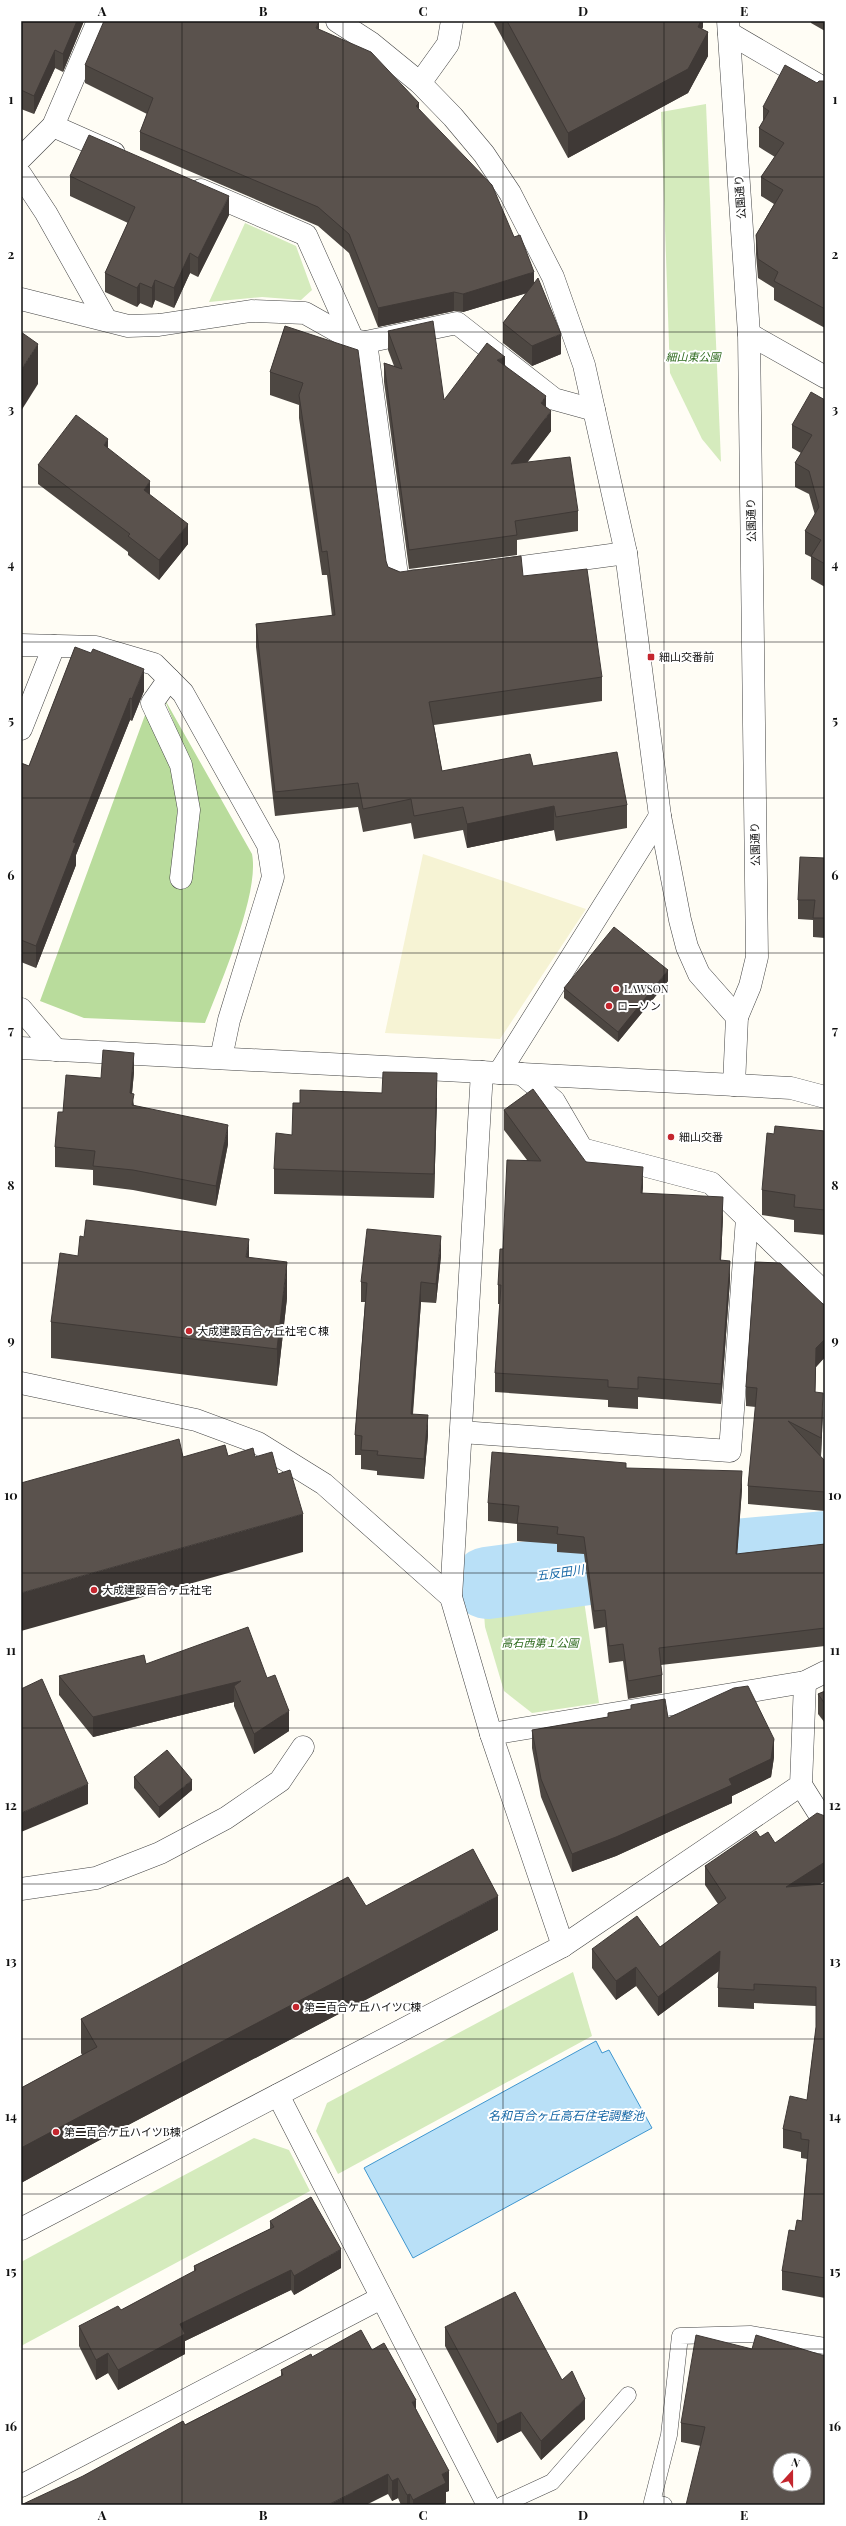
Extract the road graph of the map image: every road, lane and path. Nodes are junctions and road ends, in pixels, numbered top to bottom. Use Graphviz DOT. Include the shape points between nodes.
graph roads {
  1 [pos="98,21"];
  2 [pos="337,21"];
  3 [pos="452,21"];
  4 [pos="729,27"];
  5 [pos="420,83"];
  6 [pos="825,89"];
  7 [pos="53,126"];
  8 [pos="21,158"];
  9 [pos="133,160"];
  10 [pos="21,175"];
  11 [pos="183,182"];
  12 [pos="21,299"];
  13 [pos="104,318"];
  14 [pos="749,334"];
  15 [pos="360,341"];
  16 [pos="825,377"];
  17 [pos="594,410"];
  18 [pos="626,553"];
  19 [pos="477,573"];
  20 [pos="437,578"];
  21 [pos="21,645"];
  22 [pos="54,646"];
  23 [pos="169,679"];
  24 [pos="21,729"];
  25 [pos="660,816"];
  26 [pos="180,878"];
  27 [pos="21,1009"];
  28 [pos="736,1017"];
  29 [pos="21,1048"];
  30 [pos="56,1050"];
  31 [pos="221,1058"];
  32 [pos="490,1072"];
  33 [pos="522,1074"];
  34 [pos="734,1085"];
  35 [pos="825,1097"];
  36 [pos="747,1218"];
  37 [pos="825,1293"];
  38 [pos="21,1383"];
  39 [pos="461,1432"];
  40 [pos="451,1597"];
  41 [pos="825,1672"];
  42 [pos="805,1682"];
  43 [pos="491,1734"];
  44 [pos="303,1747"];
  45 [pos="801,1785"];
  46 [pos="825,1823"];
  47 [pos="21,1889"];
  48 [pos="564,1946"];
  49 [pos="278,2095"];
  50 [pos="21,2229"];
  51 [pos="381,2298"];
  52 [pos="825,2346"];
  53 [pos="628,2395"];
  54 [pos="21,2486"];
  55 [pos="488,2505"];
  56 [pos="502,2505"];
  57 [pos="664,2505"];
  1 -- 7 [label="street"];
  2 -- 5 [label="street" via="371,43"];
  3 -- 5 [label="street" via="448,44"];
  4 -- 6 [label="street"];
  4 -- 14 [label="street, 公園通り"];
  5 -- 17 [label="street" via="484,154 533,234 569,320 584,365"];
  7 -- 8 [label="street"];
  7 -- 9 [label="street"];
  10 -- 13 [label="street" via="46,213"];
  11 -- 15 [label="street" via="306,236"];
  12 -- 13 [label="street"];
  13 -- 15 [label="street" via="128,326 158,325 251,311 305,313"];
  14 -- 16 [label="street"];
  14 -- 28 [label="street, 公園通り" via="757,957 750,986"];
  15 -- 17 [label="street" via="457,323 554,399"];
  15 -- 20 [label="street" via="398,583"];
  17 -- 18 [label="street"];
  18 -- 19 [label="street"];
  18 -- 25 [label="street"];
  21 -- 22 [label="street"];
  22 -- 23 [label="street" via="96,647 154,664"];
  22 -- 24 [label="street"];
  23 -- 26 [label="street" via="152,703 183,772 189,810"];
  23 -- 31 [label="street" via="183,693 268,845 273,877 229,1020"];
  25 -- 28 [label="street" via="687,947 699,974"];
  25 -- 32 [label="street"];
  27 -- 30 [label="street"];
  28 -- 34 [label="street"];
  29 -- 30 [label="street"];
  30 -- 31 [label="street"];
  31 -- 32 [label="street"];
  32 -- 33 [label="street"];
  32 -- 39 [label="street"];
  33 -- 34 [label="street"];
  33 -- 36 [label="street" via="554,1101 582,1149 711,1184"];
  34 -- 35 [label="street" via="791,1088"];
  36 -- 37 [label="street"];
  36 -- 39 [label="street" via="730,1451"];
  38 -- 40 [label="street" via="196,1420 258,1443 324,1484"];
  39 -- 40 [label="street"];
  40 -- 43 [label="street"];
  41 -- 42 [label="street"];
  42 -- 43 [label="street"];
  42 -- 45 [label="street"];
  43 -- 48 [label="street"];
  44 -- 47 [label="street" via="280,1781 226,1818 160,1853 96,1878"];
  45 -- 46 [label="street"];
  45 -- 48 [label="street"];
  48 -- 49 [label="street"];
  49 -- 50 [label="street"];
  49 -- 51 [label="street"];
  51 -- 54 [label="street"];
  51 -- 55 [label="street"];
  52 -- 57 [label="lane" via="750,2334 680,2336 669,2434 652,2502"];
  53 -- 56 [label="lane" via="552,2482"];
}
